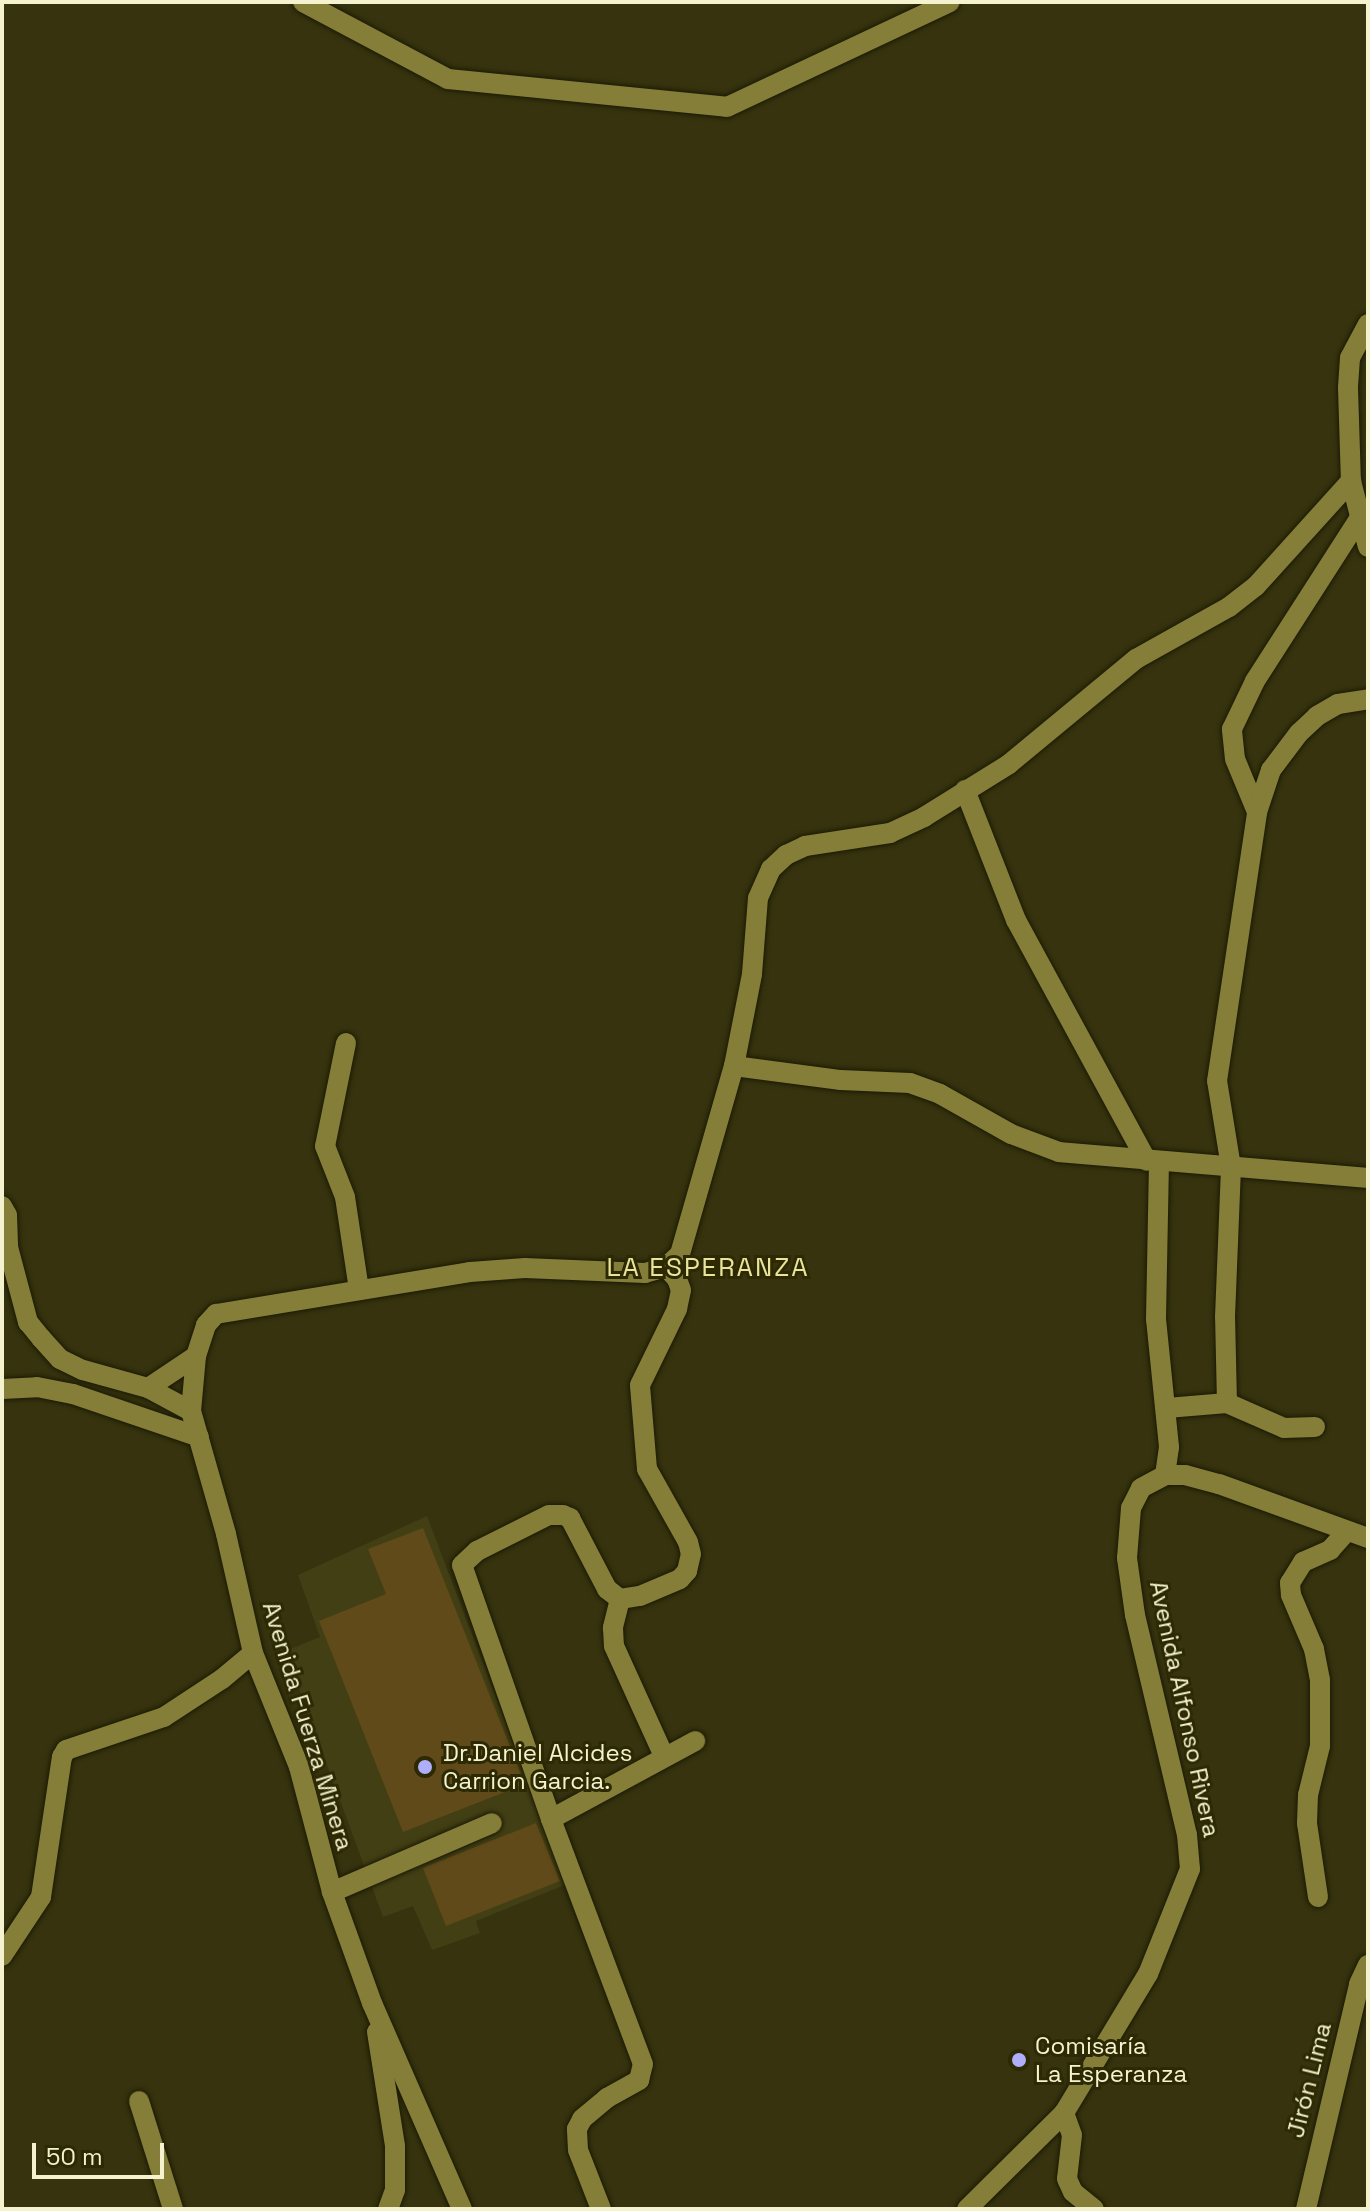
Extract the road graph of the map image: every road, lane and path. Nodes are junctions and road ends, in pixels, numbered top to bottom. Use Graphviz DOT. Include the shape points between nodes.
graph roads {
  1 [pos="303,2"];
  2 [pos="950,2"];
  3 [pos="1368,324"];
  4 [pos="1351,481"];
  5 [pos="1361,516"];
  6 [pos="1368,547"];
  7 [pos="1368,699"];
  8 [pos="965,790"];
  9 [pos="1257,812"];
  10 [pos="346,1043"];
  11 [pos="734,1066"];
  12 [pos="1153,1162"];
  13 [pos="1231,1167"];
  14 [pos="1368,1178"];
  15 [pos="2,1206"];
  16 [pos="5,1244"];
  17 [pos="666,1267"];
  18 [pos="359,1290"];
  19 [pos="196,1356"];
  20 [pos="148,1388"];
  21 [pos="2,1389"];
  22 [pos="1227,1403"];
  23 [pos="1167,1408"];
  24 [pos="191,1411"];
  25 [pos="1315,1427"];
  26 [pos="199,1437"];
  27 [pos="1165,1475"];
  28 [pos="1346,1532"];
  29 [pos="1368,1538"];
  30 [pos="620,1599"];
  31 [pos="253,1653"];
  32 [pos="695,1741"];
  33 [pos="664,1756"];
  34 [pos="551,1819"];
  35 [pos="492,1823"];
  36 [pos="332,1892"];
  37 [pos="1318,1897"];
  38 [pos="2,1956"];
  39 [pos="1368,1965"];
  40 [pos="372,2003"];
  41 [pos="139,2101"];
  42 [pos="1064,2113"];
  43 [pos="173,2209"];
  44 [pos="388,2209"];
  45 [pos="462,2209"];
  46 [pos="601,2209"];
  47 [pos="967,2209"];
  48 [pos="1094,2209"];
  49 [pos="1306,2209"];
  1 -- 2 [label="street" via="448,79 727,107"];
  3 -- 4 [label="street" via="1350,358"];
  4 -- 5 [label="street"];
  4 -- 8 [label="street" via="1238,600 1136,659 1009,764"];
  5 -- 6 [label="street"];
  5 -- 9 [label="street" via="1255,681 1232,729 1235,759"];
  7 -- 9 [label="street" via="1338,704 1299,733 1271,770"];
  8 -- 11 [label="street" via="890,833 805,846 771,869 758,898 752,974"];
  8 -- 12 [label="street" via="1016,920"];
  9 -- 13 [label="street" via="1217,1081"];
  10 -- 18 [label="street" via="325,1146 345,1197"];
  11 -- 12 [label="street" via="910,1083 1059,1152"];
  11 -- 17 [label="street" via="680,1254"];
  12 -- 13 [label="street"];
  12 -- 23 [label="street" via="1156,1319"];
  13 -- 14 [label="street"];
  13 -- 22 [label="street"];
  15 -- 16 [label="street" via="7,1215"];
  16 -- 20 [label="street" via="28,1322 60,1359"];
  17 -- 18 [label="street" via="645,1273 525,1268 470,1272"];
  17 -- 30 [label="street" via="681,1290 640,1385 643,1427 647,1469 688,1542 690,1563 680,1579"];
  18 -- 19 [label="street" via="216,1314 206,1325"];
  19 -- 20 [label="street"];
  19 -- 24 [label="street"];
  20 -- 24 [label="street"];
  21 -- 26 [label="street" via="37,1387 73,1394"];
  22 -- 23 [label="street"];
  22 -- 25 [label="street" via="1284,1428"];
  23 -- 27 [label="street"];
  24 -- 26 [label="street, Avenida Fuerza Minera"];
  26 -- 31 [label="street, Avenida Fuerza Minera"];
  27 -- 28 [label="street" via="1219,1484"];
  27 -- 42 [label="street, Avenida Alfonso Rivera" via="1141,1488 1131,1508 1127,1558 1190,1869 1148,1974"];
  28 -- 29 [label="street"];
  28 -- 37 [label="street" via="1330,1550 1303,1562 1290,1583 1320,1680 1320,1746 1307,1823"];
  30 -- 33 [label="street" via="614,1646"];
  30 -- 34 [label="street" via="607,1589 570,1518 563,1515 549,1515 477,1551 462,1565"];
  31 -- 36 [label="street, Avenida Fuerza Minera" via="299,1767"];
  31 -- 38 [label="street" via="164,1717 66,1750 41,1897"];
  32 -- 33 [label="street"];
  33 -- 34 [label="street"];
  34 -- 46 [label="street" via="643,2064 639,2080 607,2098 577,2129 578,2150"];
  35 -- 36 [label="street"];
  36 -- 40 [label="street, Avenida Fuerza Minera"];
  39 -- 49 [label="street, Jirón Lima" via="1359,1984"];
  40 -- 44 [label="street" via="395,2146 395,2190"];
  40 -- 45 [label="street, Avenida Fuerza Minera"];
  41 -- 43 [label="street"];
  42 -- 47 [label="street, Avenida Alfonso Rivera"];
  42 -- 48 [label="street" via="1072,2135 1067,2179 1073,2192"];
}
